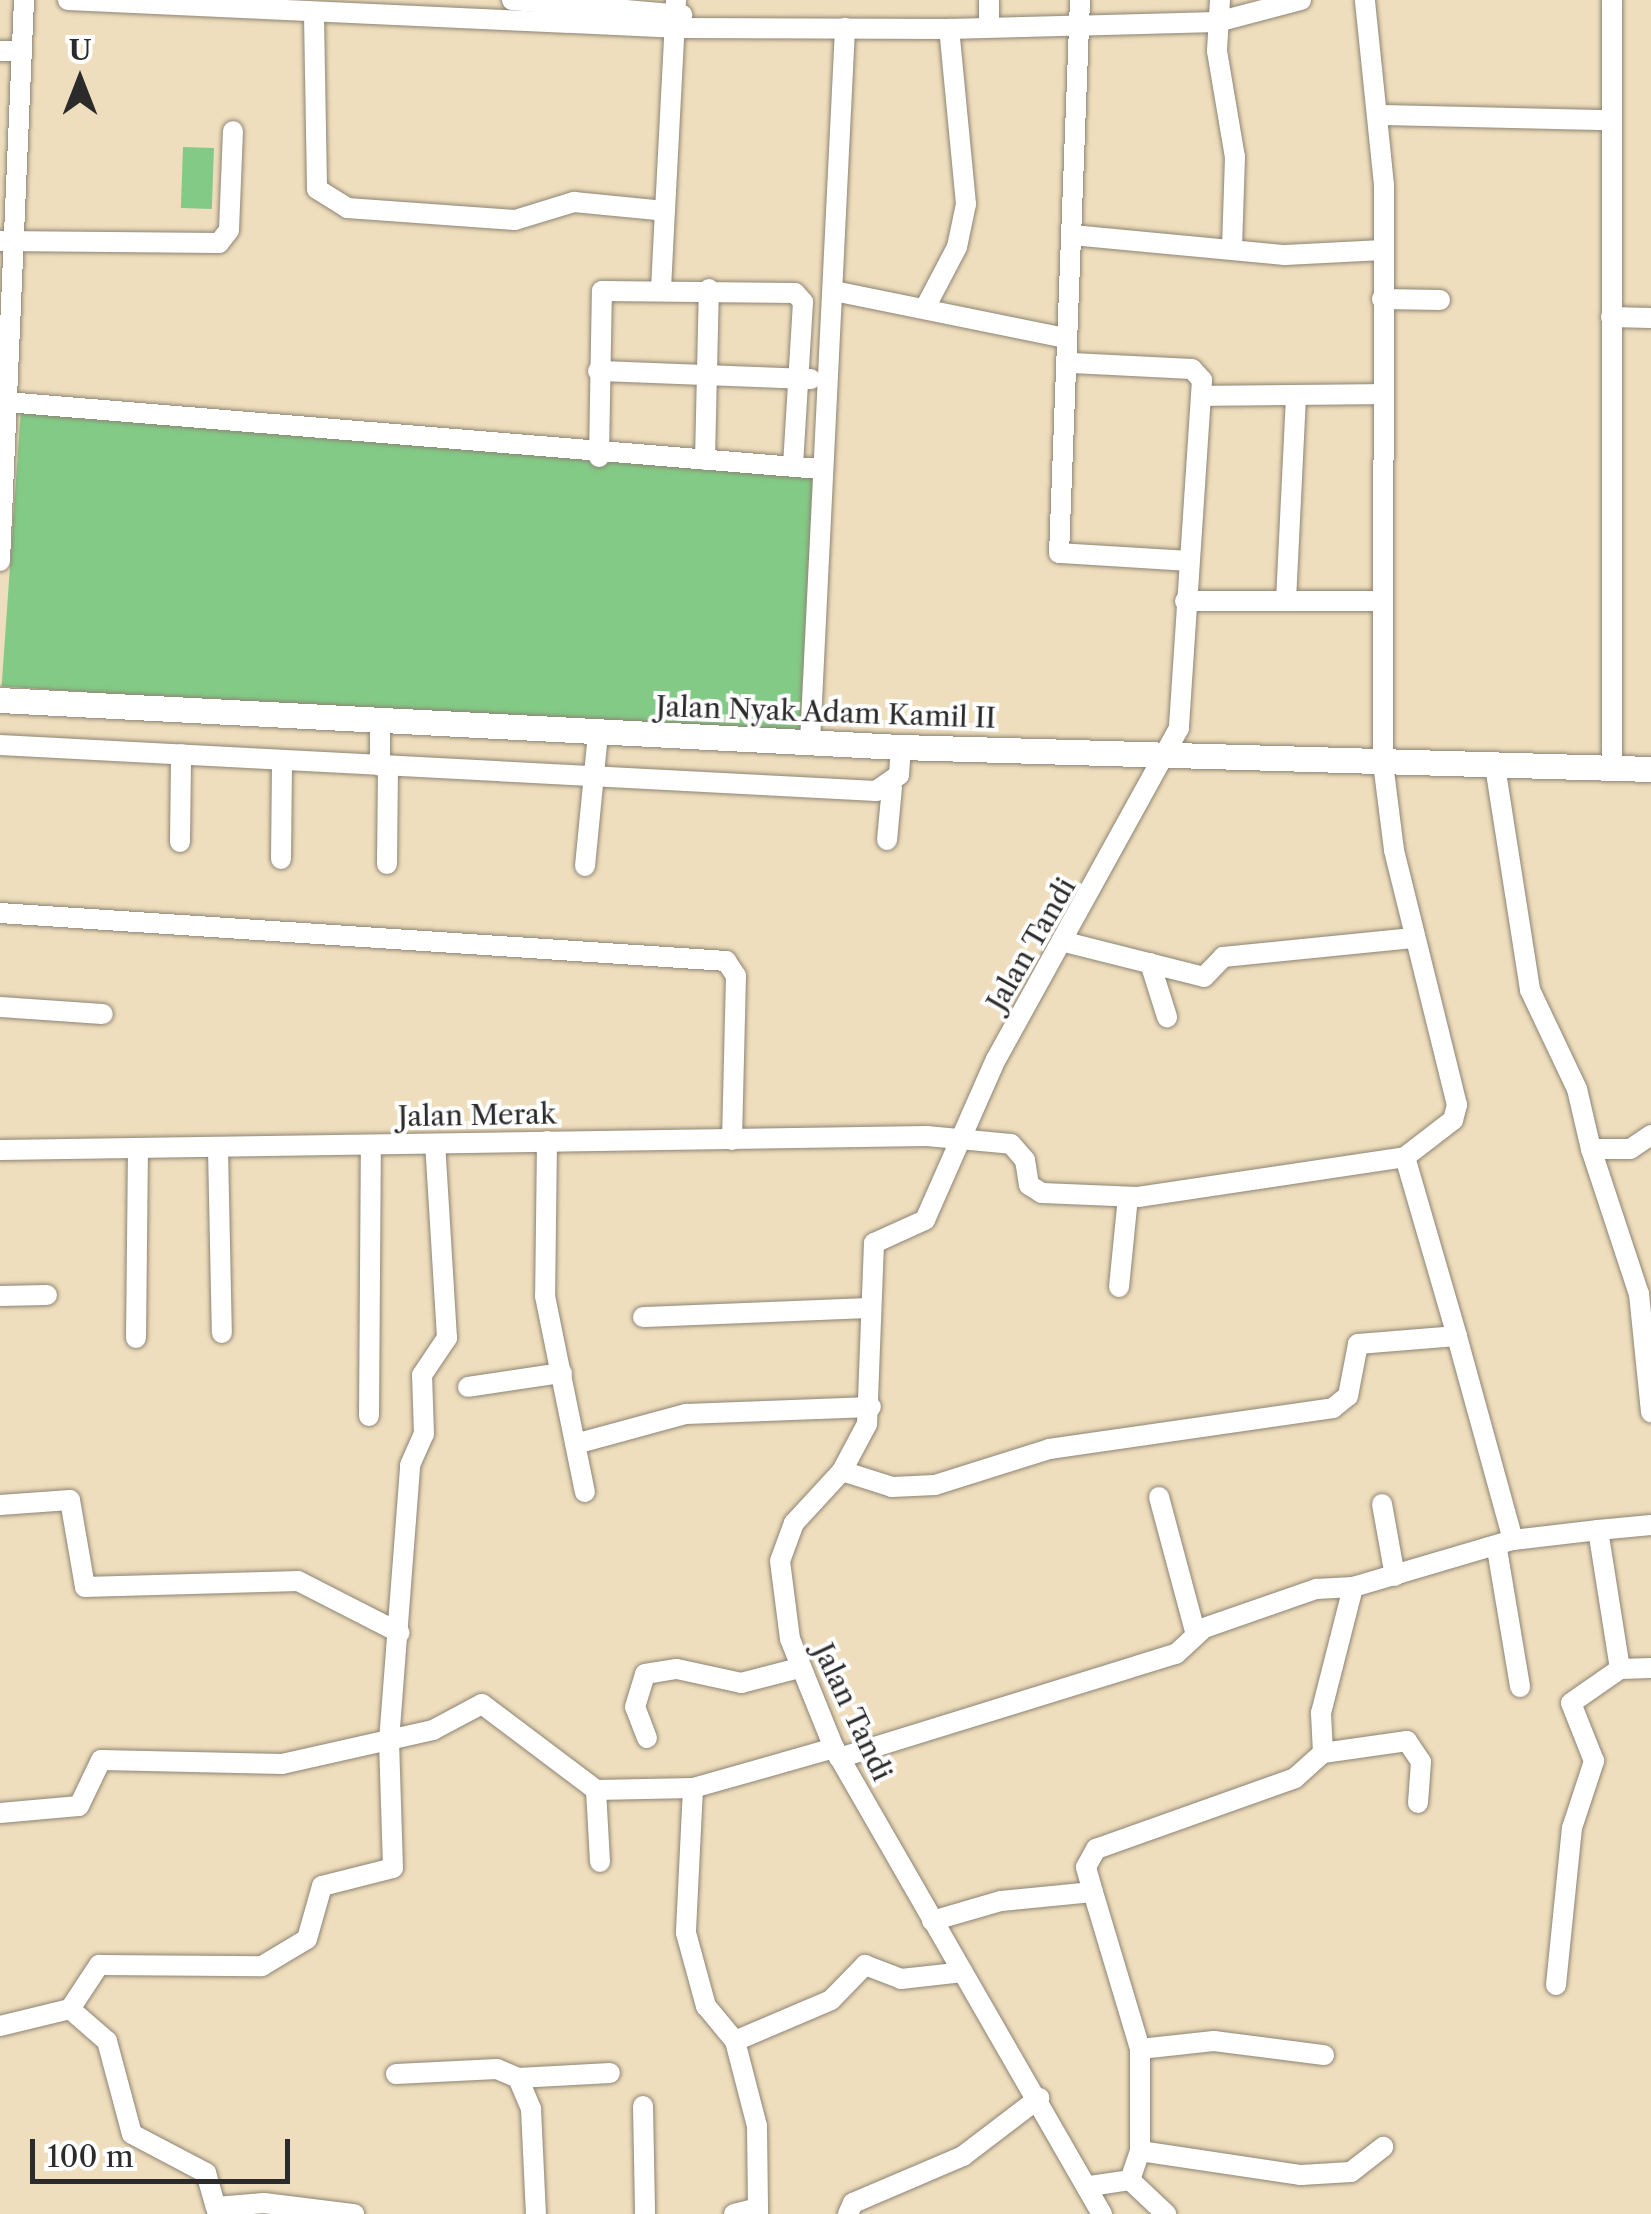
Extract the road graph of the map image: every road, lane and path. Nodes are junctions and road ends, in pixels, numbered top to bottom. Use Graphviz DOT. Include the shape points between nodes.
graph roads {
  1 [pos="24,0"];
  2 [pos="68,0"];
  3 [pos="512,0"];
  4 [pos="989,0"];
  5 [pos="1080,0"];
  6 [pos="1301,0"];
  7 [pos="1364,0"];
  8 [pos="1612,0"];
  9 [pos="1219,11"];
  10 [pos="680,14"];
  11 [pos="314,15"];
  12 [pos="1078,24"];
  13 [pos="988,27"];
  14 [pos="845,28"];
  15 [pos="949,29"];
  16 [pos="0,51"];
  17 [pos="22,52"];
  18 [pos="1382,115"];
  19 [pos="1610,120"];
  20 [pos="234,130"];
  21 [pos="665,211"];
  22 [pos="1072,235"];
  23 [pos="5,241"];
  24 [pos="1232,247"];
  25 [pos="1383,250"];
  26 [pos="661,289"];
  27 [pos="708,290"];
  28 [pos="834,291"];
  29 [pos="1382,299"];
  30 [pos="1440,300"];
  31 [pos="925,308"];
  32 [pos="1064,309"];
  33 [pos="1611,318"];
  34 [pos="1651,318"];
  35 [pos="1020,325"];
  36 [pos="1064,338"];
  37 [pos="1072,362"];
  38 [pos="4,369"];
  39 [pos="598,371"];
  40 [pos="705,375"];
  41 [pos="800,378"];
  42 [pos="826,379"];
  43 [pos="1381,394"];
  44 [pos="1201,396"];
  45 [pos="1296,397"];
  46 [pos="6,402"];
  47 [pos="599,456"];
  48 [pos="705,460"];
  49 [pos="793,467"];
  50 [pos="819,469"];
  51 [pos="2,504"];
  52 [pos="1188,560"];
  53 [pos="0,561"];
  54 [pos="1185,600"];
  55 [pos="1286,600"];
  56 [pos="1381,600"];
  57 [pos="0,700"];
  58 [pos="380,722"];
  59 [pos="598,734"];
  60 [pos="810,742"];
  61 [pos="0,745"];
  62 [pos="901,747"];
  63 [pos="181,754"];
  64 [pos="1168,754"];
  65 [pos="282,760"];
  66 [pos="1384,763"];
  67 [pos="384,766"];
  68 [pos="1495,766"];
  69 [pos="1612,768"];
  70 [pos="1651,769"];
  71 [pos="595,779"];
  72 [pos="892,787"];
  73 [pos="886,840"];
  74 [pos="180,842"];
  75 [pos="281,859"];
  76 [pos="387,864"];
  77 [pos="585,866"];
  78 [pos="0,913"];
  79 [pos="1413,938"];
  80 [pos="1065,942"];
  81 [pos="1150,963"];
  82 [pos="0,1008"];
  83 [pos="103,1014"];
  84 [pos="1166,1017"];
  85 [pos="1651,1135"];
  86 [pos="956,1139"];
  87 [pos="547,1140"];
  88 [pos="732,1140"];
  89 [pos="435,1144"];
  90 [pos="370,1145"];
  91 [pos="138,1149"];
  92 [pos="218,1149"];
  93 [pos="1591,1149"];
  94 [pos="0,1150"];
  95 [pos="1406,1158"];
  96 [pos="1128,1197"];
  97 [pos="1119,1286"];
  98 [pos="1645,1294"];
  99 [pos="0,1296"];
  100 [pos="46,1296"];
  101 [pos="871,1308"];
  102 [pos="643,1317"];
  103 [pos="222,1332"];
  104 [pos="1457,1336"];
  105 [pos="136,1338"];
  106 [pos="562,1372"];
  107 [pos="468,1387"];
  108 [pos="871,1407"];
  109 [pos="1651,1412"];
  110 [pos="370,1416"];
  111 [pos="578,1443"];
  112 [pos="842,1471"];
  113 [pos="585,1492"];
  114 [pos="1159,1497"];
  115 [pos="1382,1504"];
  116 [pos="0,1505"];
  117 [pos="1651,1526"];
  118 [pos="1598,1530"];
  119 [pos="1505,1544"];
  120 [pos="1395,1576"];
  121 [pos="1353,1587"];
  122 [pos="400,1633"];
  123 [pos="1196,1635"];
  124 [pos="799,1668"];
  125 [pos="1651,1668"];
  126 [pos="1620,1669"];
  127 [pos="1520,1687"];
  128 [pos="647,1738"];
  129 [pos="389,1742"];
  130 [pos="836,1753"];
  131 [pos="1323,1754"];
  132 [pos="693,1788"];
  133 [pos="596,1790"];
  134 [pos="1418,1803"];
  135 [pos="0,1813"];
  136 [pos="600,1862"];
  137 [pos="1093,1892"];
  138 [pos="932,1921"];
  139 [pos="963,1972"];
  140 [pos="1556,1985"];
  141 [pos="70,2009"];
  142 [pos="0,2026"];
  143 [pos="735,2041"];
  144 [pos="1140,2049"];
  145 [pos="1324,2054"];
  146 [pos="610,2073"];
  147 [pos="396,2074"];
  148 [pos="518,2078"];
  149 [pos="1039,2098"];
  150 [pos="643,2106"];
  151 [pos="1384,2147"];
  152 [pos="1140,2150"];
  153 [pos="1130,2180"];
  154 [pos="1090,2186"];
  155 [pos="217,2210"];
  156 [pos="758,2211"];
  157 [pos="354,2214"];
  158 [pos="536,2214"];
  159 [pos="645,2214"];
  160 [pos="734,2214"];
  161 [pos="848,2214"];
  162 [pos="1102,2214"];
  163 [pos="1166,2214"];
  1 -- 17 [label="street"];
  2 -- 11 [label="street"];
  3 -- 10 [label="street"];
  4 -- 13 [label="street"];
  5 -- 12 [label="street"];
  6 -- 9 [label="street"];
  7 -- 18 [label="street"];
  8 -- 19 [label="street"];
  9 -- 12 [label="street"];
  9 -- 24 [label="street" via="1235,157"];
  10 -- 11 [label="street"];
  10 -- 14 [label="street"];
  10 -- 21 [label="street"];
  11 -- 21 [label="street" via="312,171 330,200 515,220 574,202"];
  12 -- 13 [label="street"];
  12 -- 22 [label="street"];
  13 -- 15 [label="street"];
  14 -- 15 [label="street"];
  14 -- 28 [label="street"];
  15 -- 31 [label="street" via="968,175 957,247"];
  16 -- 17 [label="street"];
  17 -- 23 [label="street"];
  18 -- 19 [label="street"];
  18 -- 25 [label="street"];
  19 -- 33 [label="street"];
  20 -- 23 [label="street" via="229,230 219,243"];
  21 -- 26 [label="street"];
  22 -- 24 [label="street"];
  22 -- 32 [label="street"];
  23 -- 38 [label="street"];
  24 -- 25 [label="street" via="1324,257"];
  25 -- 29 [label="street"];
  26 -- 27 [label="street"];
  26 -- 39 [label="street" via="602,291"];
  27 -- 40 [label="street"];
  27 -- 41 [label="street" via="802,295"];
  28 -- 31 [label="street"];
  28 -- 42 [label="street"];
  29 -- 30 [label="street"];
  29 -- 43 [label="street"];
  31 -- 35 [label="street"];
  32 -- 35 [label="street"];
  32 -- 36 [label="street"];
  33 -- 34 [label="street"];
  33 -- 69 [label="street"];
  35 -- 36 [label="street"];
  36 -- 37 [label="street"];
  37 -- 44 [label="street" via="1192,368"];
  37 -- 52 [label="street" via="1058,552"];
  38 -- 46 [label="street"];
  39 -- 40 [label="street"];
  39 -- 47 [label="street"];
  40 -- 41 [label="street"];
  40 -- 48 [label="street"];
  41 -- 42 [label="street"];
  41 -- 49 [label="street"];
  42 -- 50 [label="street"];
  43 -- 45 [label="street"];
  43 -- 56 [label="street"];
  44 -- 45 [label="street"];
  44 -- 52 [label="street, Jalan Tandi"];
  45 -- 55 [label="street"];
  46 -- 47 [label="street"];
  46 -- 51 [label="street"];
  47 -- 48 [label="street"];
  48 -- 49 [label="street"];
  49 -- 50 [label="street"];
  50 -- 60 [label="street"];
  51 -- 53 [label="street"];
  52 -- 54 [label="street, Jalan Tandi"];
  54 -- 55 [label="street"];
  54 -- 64 [label="street, Jalan Tandi" via="1180,714"];
  55 -- 56 [label="street"];
  56 -- 66 [label="street"];
  57 -- 58 [label="street, Jalan Nyak Adam Kamil II"];
  58 -- 59 [label="street, Jalan Nyak Adam Kamil II"];
  58 -- 67 [label="street"];
  59 -- 60 [label="street, Jalan Nyak Adam Kamil II"];
  59 -- 71 [label="street"];
  60 -- 62 [label="street, Jalan Nyak Adam Kamil II"];
  61 -- 63 [label="street"];
  62 -- 64 [label="street, Jalan Nyak Adam Kamil II"];
  62 -- 72 [label="street"];
  63 -- 65 [label="street"];
  63 -- 74 [label="street"];
  64 -- 66 [label="street, Jalan Nyak Adam Kamil II"];
  64 -- 80 [label="street, Jalan Tandi"];
  65 -- 67 [label="street"];
  65 -- 75 [label="street"];
  66 -- 68 [label="street, Jalan Nyak Adam Kamil II"];
  66 -- 79 [label="street"];
  67 -- 71 [label="street"];
  67 -- 76 [label="street"];
  68 -- 69 [label="street, Jalan Nyak Adam Kamil II"];
  68 -- 93 [label="street" via="1530,990 1576,1089"];
  69 -- 70 [label="street, Jalan Nyak Adam Kamil II"];
  71 -- 72 [label="street"];
  71 -- 77 [label="street"];
  72 -- 73 [label="street"];
  78 -- 88 [label="street" via="726,961 736,976"];
  79 -- 81 [label="street" via="1223,956 1204,977"];
  79 -- 95 [label="street" via="1457,1105 1453,1120"];
  80 -- 81 [label="street"];
  80 -- 86 [label="street, Jalan Tandi"];
  81 -- 84 [label="street"];
  82 -- 83 [label="street"];
  85 -- 93 [label="street" via="1630,1149"];
  86 -- 88 [label="street, Jalan Merak"];
  86 -- 96 [label="street, Jalan Merak" via="1018,1148 1028,1185 1042,1192"];
  86 -- 101 [label="street, Jalan Tandi" via="925,1220 874,1243"];
  87 -- 88 [label="street, Jalan Merak"];
  87 -- 89 [label="street, Jalan Merak"];
  87 -- 106 [label="street" via="542,1266"];
  89 -- 90 [label="street, Jalan Merak"];
  89 -- 122 [label="street" via="447,1338 419,1390 424,1434 410,1465"];
  90 -- 92 [label="street, Jalan Merak"];
  90 -- 110 [label="street"];
  91 -- 92 [label="street, Jalan Merak"];
  91 -- 94 [label="street, Jalan Merak"];
  91 -- 105 [label="street"];
  92 -- 103 [label="street"];
  93 -- 98 [label="street"];
  95 -- 96 [label="street"];
  95 -- 104 [label="street"];
  96 -- 97 [label="street"];
  98 -- 109 [label="street"];
  99 -- 100 [label="street"];
  101 -- 102 [label="street"];
  101 -- 108 [label="street, Jalan Tandi"];
  104 -- 112 [label="street" via="1358,1344 1348,1396 1333,1408 1049,1449 935,1485 892,1487"];
  104 -- 119 [label="street"];
  106 -- 107 [label="street"];
  106 -- 111 [label="street"];
  108 -- 111 [label="street" via="686,1414"];
  108 -- 112 [label="street, Jalan Tandi"];
  111 -- 113 [label="street"];
  112 -- 124 [label="street, Jalan Tandi" via="784,1544 783,1602"];
  114 -- 123 [label="street"];
  115 -- 120 [label="street"];
  116 -- 122 [label="street" via="70,1500 85,1587 298,1581"];
  117 -- 118 [label="street"];
  118 -- 119 [label="street"];
  118 -- 126 [label="street"];
  119 -- 120 [label="street"];
  119 -- 127 [label="street"];
  120 -- 121 [label="street"];
  121 -- 123 [label="street" via="1316,1589"];
  121 -- 131 [label="street" via="1321,1713"];
  122 -- 129 [label="street"];
  123 -- 130 [label="street" via="1176,1654"];
  124 -- 128 [label="street" via="741,1683 676,1669 645,1674 635,1707"];
  124 -- 130 [label="street, Jalan Tandi"];
  125 -- 126 [label="street"];
  126 -- 140 [label="street" via="1571,1702 1594,1761 1572,1828"];
  129 -- 133 [label="street" via="488,1704"];
  129 -- 135 [label="street" via="251,1767 101,1760 80,1806"];
  129 -- 141 [label="street" via="392,1868 322,1886 307,1939 276,1960 218,1970 99,1965"];
  130 -- 132 [label="street"];
  130 -- 138 [label="street, Jalan Tandi"];
  131 -- 134 [label="street" via="1408,1742 1421,1762"];
  131 -- 137 [label="street" via="1295,1778 1096,1849 1086,1867"];
  132 -- 133 [label="street"];
  132 -- 143 [label="street" via="686,1933 706,2006"];
  133 -- 136 [label="street"];
  137 -- 138 [label="street" via="1001,1901"];
  137 -- 144 [label="street"];
  138 -- 139 [label="street, Jalan Tandi"];
  139 -- 143 [label="street" via="901,1979 865,1965 831,2000"];
  139 -- 149 [label="street, Jalan Tandi"];
  141 -- 142 [label="street"];
  141 -- 155 [label="street" via="110,2046 132,2134 206,2173"];
  143 -- 156 [label="street" via="757,2126"];
  144 -- 145 [label="street" via="1214,2041"];
  144 -- 152 [label="street"];
  146 -- 148 [label="street"];
  147 -- 148 [label="street" via="497,2068"];
  148 -- 158 [label="street" via="531,2108"];
  149 -- 154 [label="street, Jalan Tandi"];
  149 -- 161 [label="street" via="963,2156 853,2203"];
  150 -- 159 [label="street"];
  151 -- 152 [label="street" via="1351,2172 1301,2175"];
  152 -- 153 [label="street"];
  153 -- 154 [label="street"];
  153 -- 163 [label="street"];
  154 -- 162 [label="street, Jalan Tandi"];
  155 -- 157 [label="street"];
  156 -- 160 [label="street"];
}
